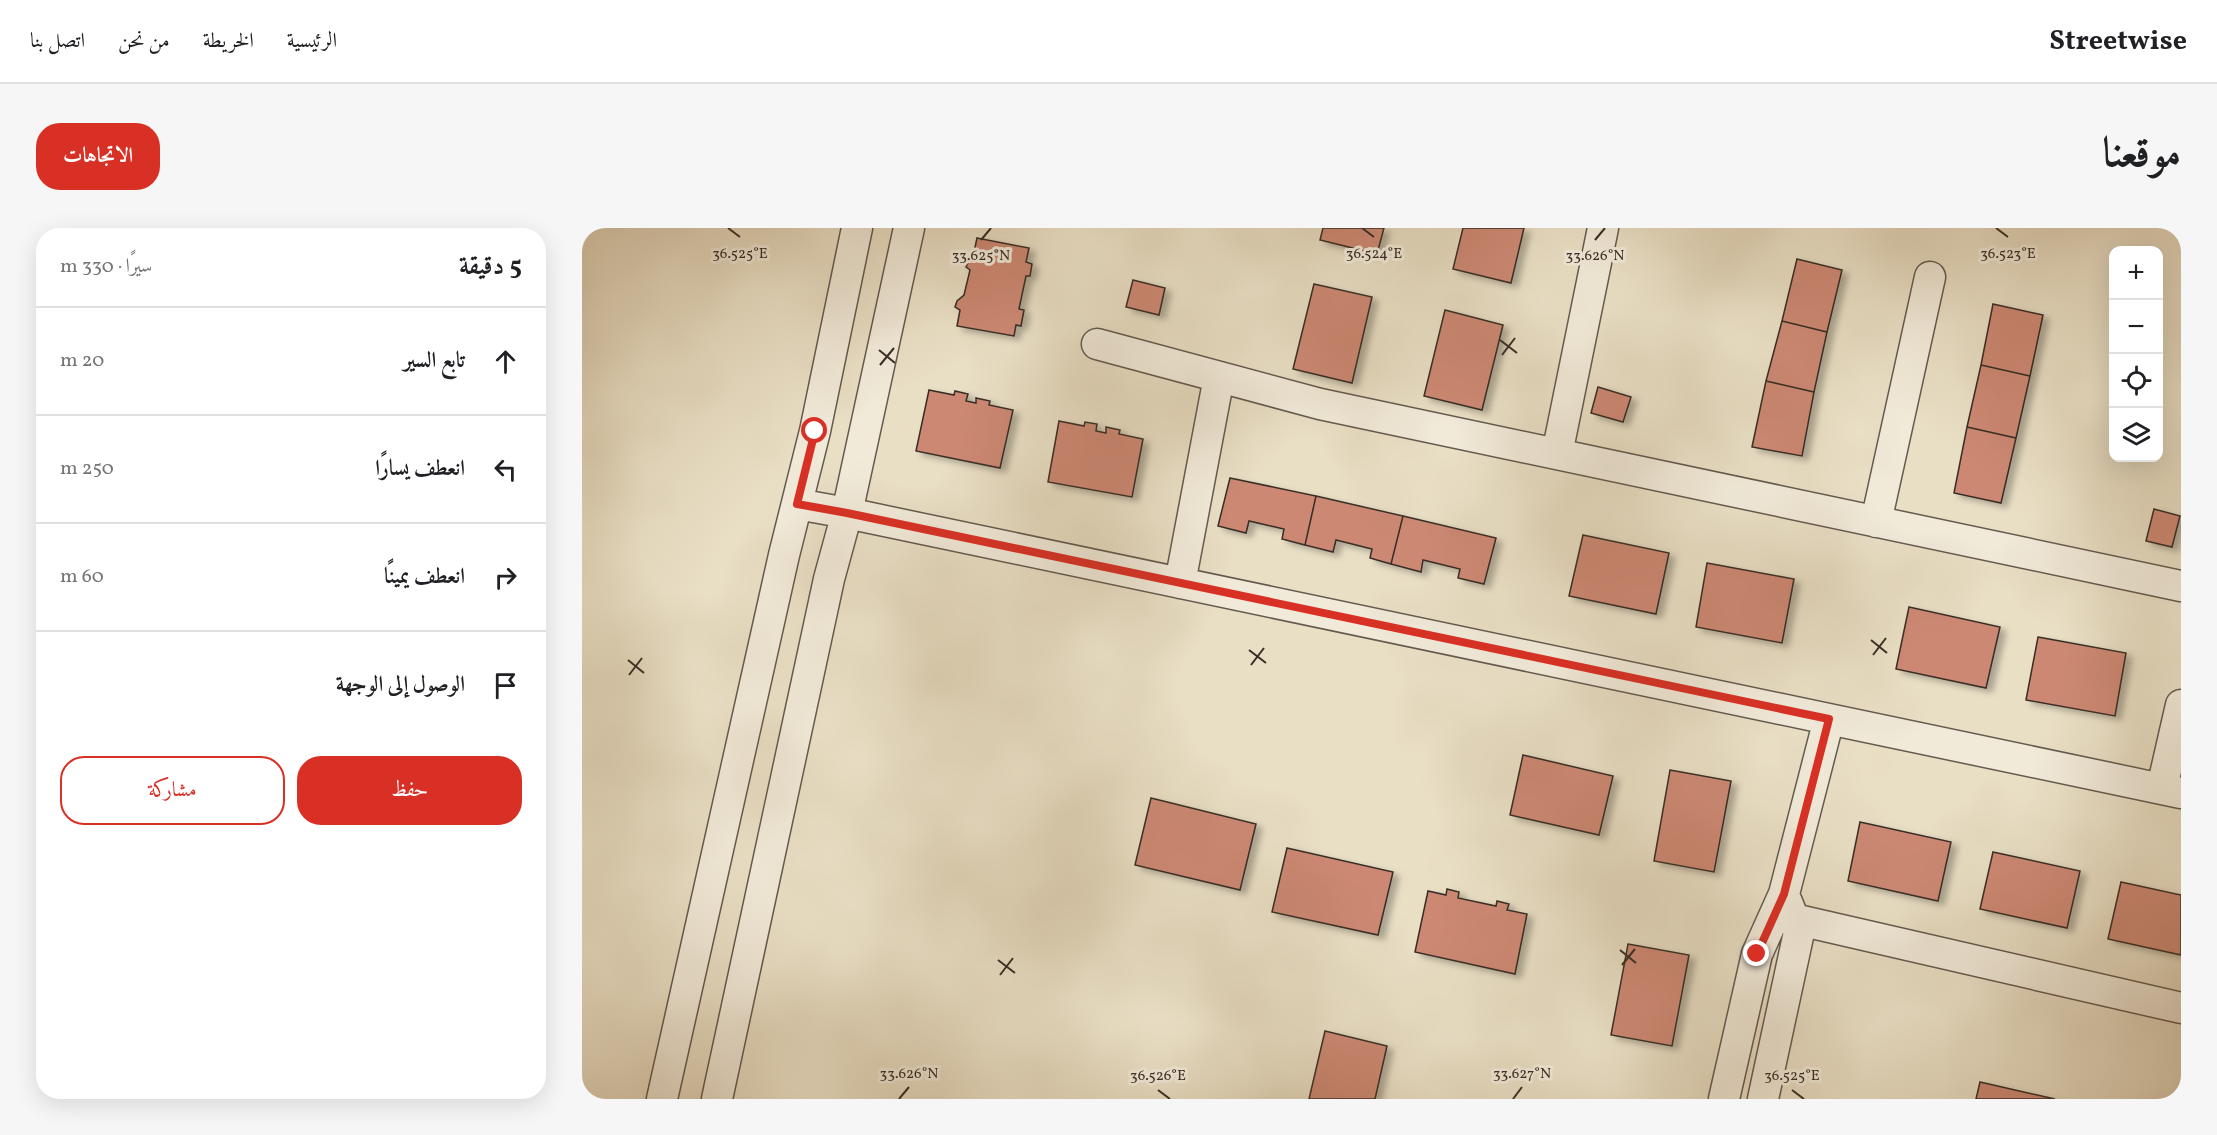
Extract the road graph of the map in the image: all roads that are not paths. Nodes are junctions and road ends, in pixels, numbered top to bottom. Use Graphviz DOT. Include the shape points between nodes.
graph roads {
  1 [pos="857,228"];
  2 [pos="909,228"];
  3 [pos="1603,228"];
  4 [pos="1930,277"];
  5 [pos="1097,344"];
  6 [pos="1219,377"];
  7 [pos="1557,454"];
  8 [pos="797,504"];
  9 [pos="847,513"];
  10 [pos="1876,522"];
  11 [pos="1180,583"];
  12 [pos="2181,586"];
  13 [pos="2181,705"];
  14 [pos="1829,719"];
  15 [pos="2171,790"];
  16 [pos="1789,906"];
  17 [pos="2181,1008"];
  18 [pos="662,1099"];
  19 [pos="717,1099"];
  20 [pos="1724,1099"];
  21 [pos="1763,1099"];
  1 -- 8 [label="street"];
  2 -- 9 [label="street"];
  3 -- 7 [label="street"];
  4 -- 10 [label="street"];
  5 -- 6 [label="street"];
  6 -- 7 [label="street" via="1320,404"];
  6 -- 11 [label="street"];
  7 -- 10 [label="street"];
  8 -- 9 [label="street"];
  8 -- 18 [label="street"];
  9 -- 11 [label="street"];
  9 -- 19 [label="street" via="829,579"];
  10 -- 12 [label="street"];
  11 -- 14 [label="street"];
  13 -- 15 [label="street"];
  14 -- 15 [label="street"];
  14 -- 16 [label="street"];
  16 -- 17 [label="street"];
  16 -- 20 [label="street" via="1757,954"];
  16 -- 21 [label="street" via="1799,932"];
}
